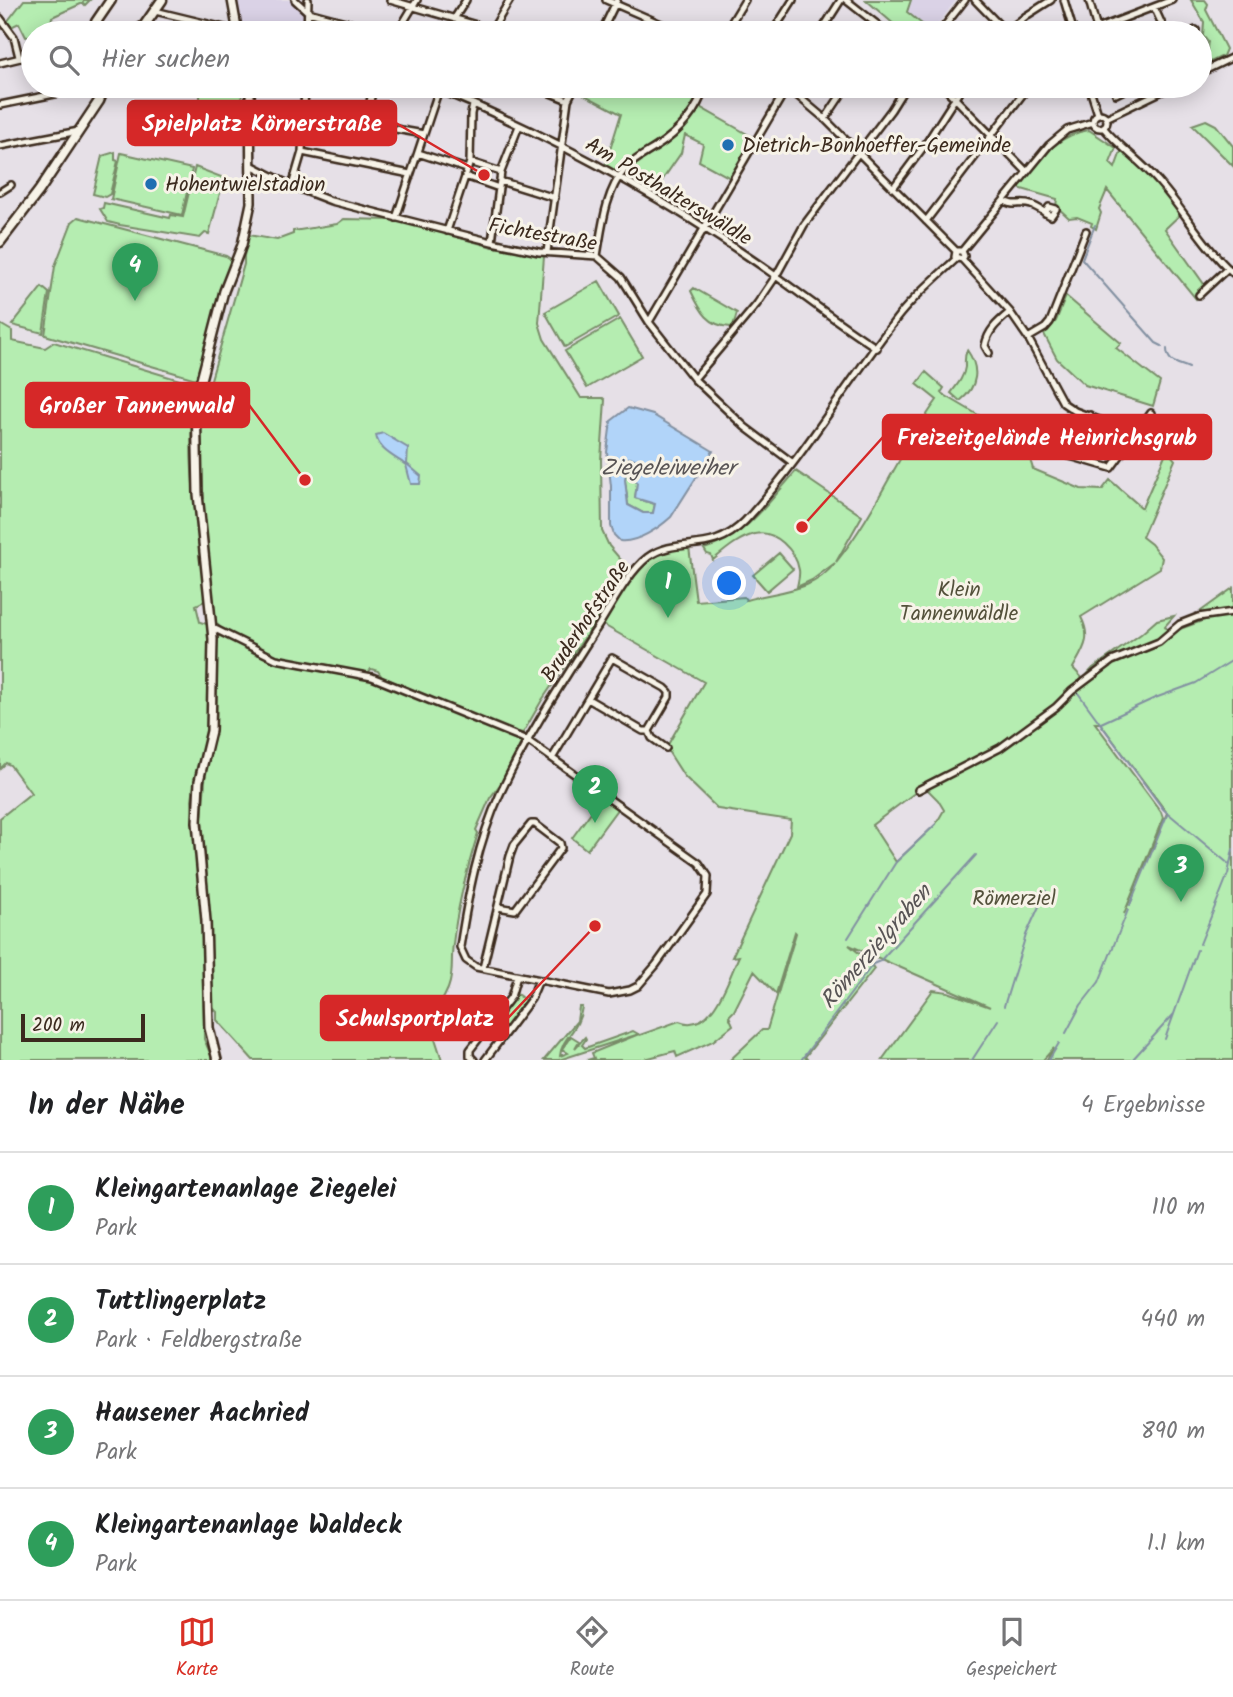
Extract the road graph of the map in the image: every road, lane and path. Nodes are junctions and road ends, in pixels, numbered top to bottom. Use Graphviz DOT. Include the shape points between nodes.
graph roads {
  1 [pos="111,0"];
  2 [pos="162,0"];
  3 [pos="232,0"];
  4 [pos="295,0"];
  5 [pos="308,0"];
  6 [pos="390,0"];
  7 [pos="417,0"];
  8 [pos="466,0"];
  9 [pos="510,0"];
  10 [pos="606,0"];
  11 [pos="745,0"];
  12 [pos="793,0"];
  13 [pos="841,0"];
  14 [pos="846,0"];
  15 [pos="965,0"];
  16 [pos="975,0"];
  17 [pos="1051,0"];
  18 [pos="1064,0"];
  19 [pos="1089,0"];
  20 [pos="1172,0"];
  21 [pos="616,2"];
  22 [pos="413,7"];
  23 [pos="1154,7"];
  24 [pos="155,11"];
  25 [pos="308,12"];
  26 [pos="0,18"];
  27 [pos="454,19"];
  28 [pos="97,21"];
  29 [pos="148,21"];
  30 [pos="194,21"];
  31 [pos="235,21"];
  32 [pos="308,21"];
  33 [pos="342,21"];
  34 [pos="405,21"];
  35 [pos="461,21"];
  36 [pos="497,21"];
  37 [pos="607,21"];
  38 [pos="656,21"];
  39 [pos="732,21"];
  40 [pos="780,21"];
  41 [pos="828,21"];
  42 [pos="872,21"];
  43 [pos="948,21"];
  44 [pos="995,21"];
  45 [pos="1020,21"];
  46 [pos="1070,21"];
  47 [pos="1094,21"];
  48 [pos="1121,21"];
  49 [pos="1160,21"];
  50 [pos="19,57"];
  51 [pos="1233,57"];
  52 [pos="0,63"];
  53 [pos="1212,67"];
  54 [pos="37,98"];
  55 [pos="251,98"];
  56 [pos="305,98"];
  57 [pos="371,98"];
  58 [pos="436,98"];
  59 [pos="458,98"];
  60 [pos="563,98"];
  61 [pos="701,98"];
  62 [pos="780,98"];
  63 [pos="801,98"];
  64 [pos="839,98"];
  65 [pos="898,98"];
  66 [pos="953,98"];
  67 [pos="955,98"];
  68 [pos="1019,98"];
  69 [pos="1093,98"];
  70 [pos="1148,98"];
  71 [pos="99,100"];
  72 [pos="568,100"];
  73 [pos="0,105"];
  74 [pos="473,105"];
  75 [pos="304,113"];
  76 [pos="1098,114"];
  77 [pos="1106,118"];
  78 [pos="825,119"];
  79 [pos="1093,122"];
  80 [pos="366,124"];
  81 [pos="519,126"];
  82 [pos="1103,127"];
  83 [pos="79,131"];
  84 [pos="63,133"];
  85 [pos="424,134"];
  86 [pos="989,136"];
  87 [pos="72,140"];
  88 [pos="562,145"];
  89 [pos="0,146"];
  90 [pos="302,152"];
  91 [pos="418,153"];
  92 [pos="859,153"];
  93 [pos="470,162"];
  94 [pos="251,165"];
  95 [pos="467,169"];
  96 [pos="1026,171"];
  97 [pos="501,172"];
  98 [pos="410,174"];
  99 [pos="465,176"];
  100 [pos="619,177"];
  101 [pos="500,180"];
  102 [pos="11,185"];
  103 [pos="292,186"];
  104 [pos="499,188"];
  105 [pos="893,188"];
  106 [pos="0,192"];
  107 [pos="555,198"];
  108 [pos="1004,200"];
  109 [pos="1045,213"];
  110 [pos="396,218"];
  111 [pos="926,221"];
  112 [pos="703,228"];
  113 [pos="447,231"];
  114 [pos="1086,232"];
  115 [pos="0,242"];
  116 [pos="492,243"];
  117 [pos="959,251"];
  118 [pos="547,252"];
  119 [pos="597,256"];
  120 [pos="959,259"];
  121 [pos="1231,270"];
  122 [pos="776,276"];
  123 [pos="1199,295"];
  124 [pos="1010,312"];
  125 [pos="649,322"];
  126 [pos="1028,338"];
  127 [pos="877,348"];
  128 [pos="989,353"];
  129 [pos="694,379"];
  130 [pos="1151,413"];
  131 [pos="1090,415"];
  132 [pos="1118,427"];
  133 [pos="1132,437"];
  134 [pos="1065,455"];
  135 [pos="1077,458"];
  136 [pos="1092,462"];
  137 [pos="793,463"];
  138 [pos="1233,612"];
  139 [pos="217,629"];
  140 [pos="587,699"];
  141 [pos="649,731"];
  142 [pos="528,741"];
  143 [pos="666,748"];
  144 [pos="553,757"];
  145 [pos="918,790"];
  146 [pos="498,907"];
  147 [pos="483,968"];
  148 [pos="517,976"];
  149 [pos="538,980"];
  150 [pos="217,1060"];
  151 [pos="474,1060"];
  152 [pos="485,1060"];
  1 -- 28 [label="main road"];
  2 -- 24 [label="main road"];
  3 -- 31 [label="main road"];
  4 -- 25 [label="street"];
  5 -- 25 [label="street"];
  6 -- 22 [label="street"];
  7 -- 22 [label="street"];
  8 -- 27 [label="street"];
  9 -- 36 [label="street"];
  10 -- 21 [label="street"];
  11 -- 39 [label="street"];
  12 -- 40 [label="street"];
  13 -- 41 [label="street"];
  14 -- 42 [label="street"];
  15 -- 43 [label="street"];
  16 -- 44 [label="street"];
  17 -- 45 [label="street"];
  18 -- 46 [label="street"];
  19 -- 47 [label="street"];
  20 -- 23 [label="street"];
  21 -- 37 [label="street"];
  21 -- 38 [label="street"];
  22 -- 27 [label="street"];
  22 -- 34 [label="street"];
  23 -- 48 [label="street"];
  23 -- 49 [label="street"];
  24 -- 29 [label="main road"];
  24 -- 30 [label="street"];
  25 -- 32 [label="street"];
  25 -- 33 [label="street"];
  26 -- 50 [label="street"];
  27 -- 35 [label="street"];
  50 -- 52 [label="street"];
  51 -- 53 [label="street"];
  54 -- 73 [label="street"];
  55 -- 94 [label="main road"];
  56 -- 75 [label="street"];
  57 -- 80 [label="street"];
  58 -- 85 [label="street"];
  59 -- 74 [label="street, Am Posthalterswäldle"];
  60 -- 72 [label="street"];
  61 -- 100 [label="street" via="680,129"];
  62 -- 112 [label="street"];
  63 -- 78 [label="street"];
  64 -- 78 [label="street"];
  65 -- 92 [label="street"];
  66 -- 105 [label="street"];
  67 -- 86 [label="street"];
  68 -- 86 [label="street"];
  69 -- 76 [label="street"];
  70 -- 77 [label="street"];
  71 -- 83 [label="main road"];
  72 -- 88 [label="street"];
  74 -- 81 [label="street, Am Posthalterswäldle"];
  74 -- 93 [label="street"];
  75 -- 80 [label="street"];
  75 -- 90 [label="street"];
  76 -- 77 [label="street"];
  76 -- 79 [label="street"];
  77 -- 82 [label="street"];
  78 -- 92 [label="street"];
  79 -- 82 [label="street"];
  79 -- 96 [label="street" via="1062,133"];
  80 -- 85 [label="street"];
  81 -- 88 [label="street, Am Posthalterswäldle"];
  81 -- 97 [label="street"];
  82 -- 121 [label="street" via="1158,181"];
  83 -- 84 [label="street"];
  83 -- 87 [label="main road"];
  84 -- 87 [label="street"];
  84 -- 89 [label="street"];
  85 -- 91 [label="street"];
  86 -- 96 [label="street"];
  86 -- 111 [label="street"];
  87 -- 115 [label="main road"];
  88 -- 100 [label="street, Am Posthalterswäldle"];
  88 -- 107 [label="street"];
  90 -- 98 [label="street"];
  90 -- 103 [label="street"];
  91 -- 95 [label="street"];
  91 -- 98 [label="street"];
  92 -- 105 [label="street"];
  92 -- 122 [label="street" via="804,225"];
  93 -- 95 [label="street"];
  93 -- 97 [label="street"];
  94 -- 103 [label="street, Fichtestraße"];
  94 -- 139 [label="main road" via="251,203 242,245 196,399 198,495"];
  95 -- 99 [label="street"];
  96 -- 108 [label="street"];
  97 -- 101 [label="street"];
  98 -- 110 [label="street"];
  99 -- 104 [label="street"];
  99 -- 113 [label="street"];
  100 -- 112 [label="street, Am Posthalterswäldle"];
  100 -- 119 [label="street" via="607,205"];
  101 -- 104 [label="street"];
  101 -- 107 [label="street"];
  102 -- 106 [label="street"];
  103 -- 110 [label="street, Fichtestraße"];
  104 -- 116 [label="street"];
  105 -- 111 [label="street"];
  107 -- 118 [label="street"];
  108 -- 109 [label="street"];
  108 -- 117 [label="street"];
  110 -- 113 [label="street, Fichtestraße"];
  111 -- 117 [label="street"];
  112 -- 122 [label="street, Am Posthalterswäldle"];
  112 -- 125 [label="street"];
  113 -- 116 [label="street, Fichtestraße"];
  114 -- 126 [label="street" via="1050,322"];
  116 -- 118 [label="street, Fichtestraße"];
  117 -- 120 [label="street" via="964,254"];
  118 -- 119 [label="street, Fichtestraße"];
  119 -- 125 [label="street, Fichtestraße" via="621,277"];
  120 -- 124 [label="street"];
  120 -- 127 [label="street, Bruderhofstraße" via="911,301"];
  121 -- 123 [label="street"];
  122 -- 127 [label="street, Am Posthalterswäldle"];
  122 -- 129 [label="street"];
  124 -- 126 [label="street"];
  124 -- 128 [label="street" via="988,336 985,346"];
  125 -- 129 [label="street, Fichtestraße"];
  126 -- 131 [label="street" via="1063,403"];
  127 -- 137 [label="street, Bruderhofstraße"];
  129 -- 137 [label="street, Fichtestraße" via="745,427"];
  130 -- 133 [label="street"];
  131 -- 132 [label="street"];
  131 -- 135 [label="street"];
  132 -- 133 [label="street" via="1124,436"];
  132 -- 133 [label="street" via="1131,426"];
  132 -- 136 [label="street"];
  133 -- 136 [label="street" via="1111,468"];
  134 -- 135 [label="street"];
  135 -- 136 [label="street"];
  137 -- 142 [label="street, Bruderhofstraße" via="744,522 725,537 660,551 640,565"];
  138 -- 145 [label="street" via="1180,624 1159,642 1112,661 1000,748"];
  139 -- 142 [label="street" via="276,659 372,677"];
  139 -- 150 [label="main road" via="211,731 199,780 197,822 209,1028"];
  140 -- 141 [label="street"];
  140 -- 141 [label="street" via="612,658 669,692"];
  140 -- 144 [label="street"];
  141 -- 143 [label="street"];
  142 -- 144 [label="street"];
  142 -- 147 [label="street, Bruderhofstraße" via="500,795 478,859 460,947 467,960"];
  144 -- 149 [label="street" via="699,863 708,876 709,888 638,986 609,994"];
  146 -- 146 [label="street" via="515,910 561,848 535,824 514,845"];
  146 -- 147 [label="street"];
  147 -- 148 [label="street"];
  148 -- 149 [label="street"];
  148 -- 151 [label="street" via="511,997 470,1051"];
  149 -- 152 [label="street" via="530,999"];
}
